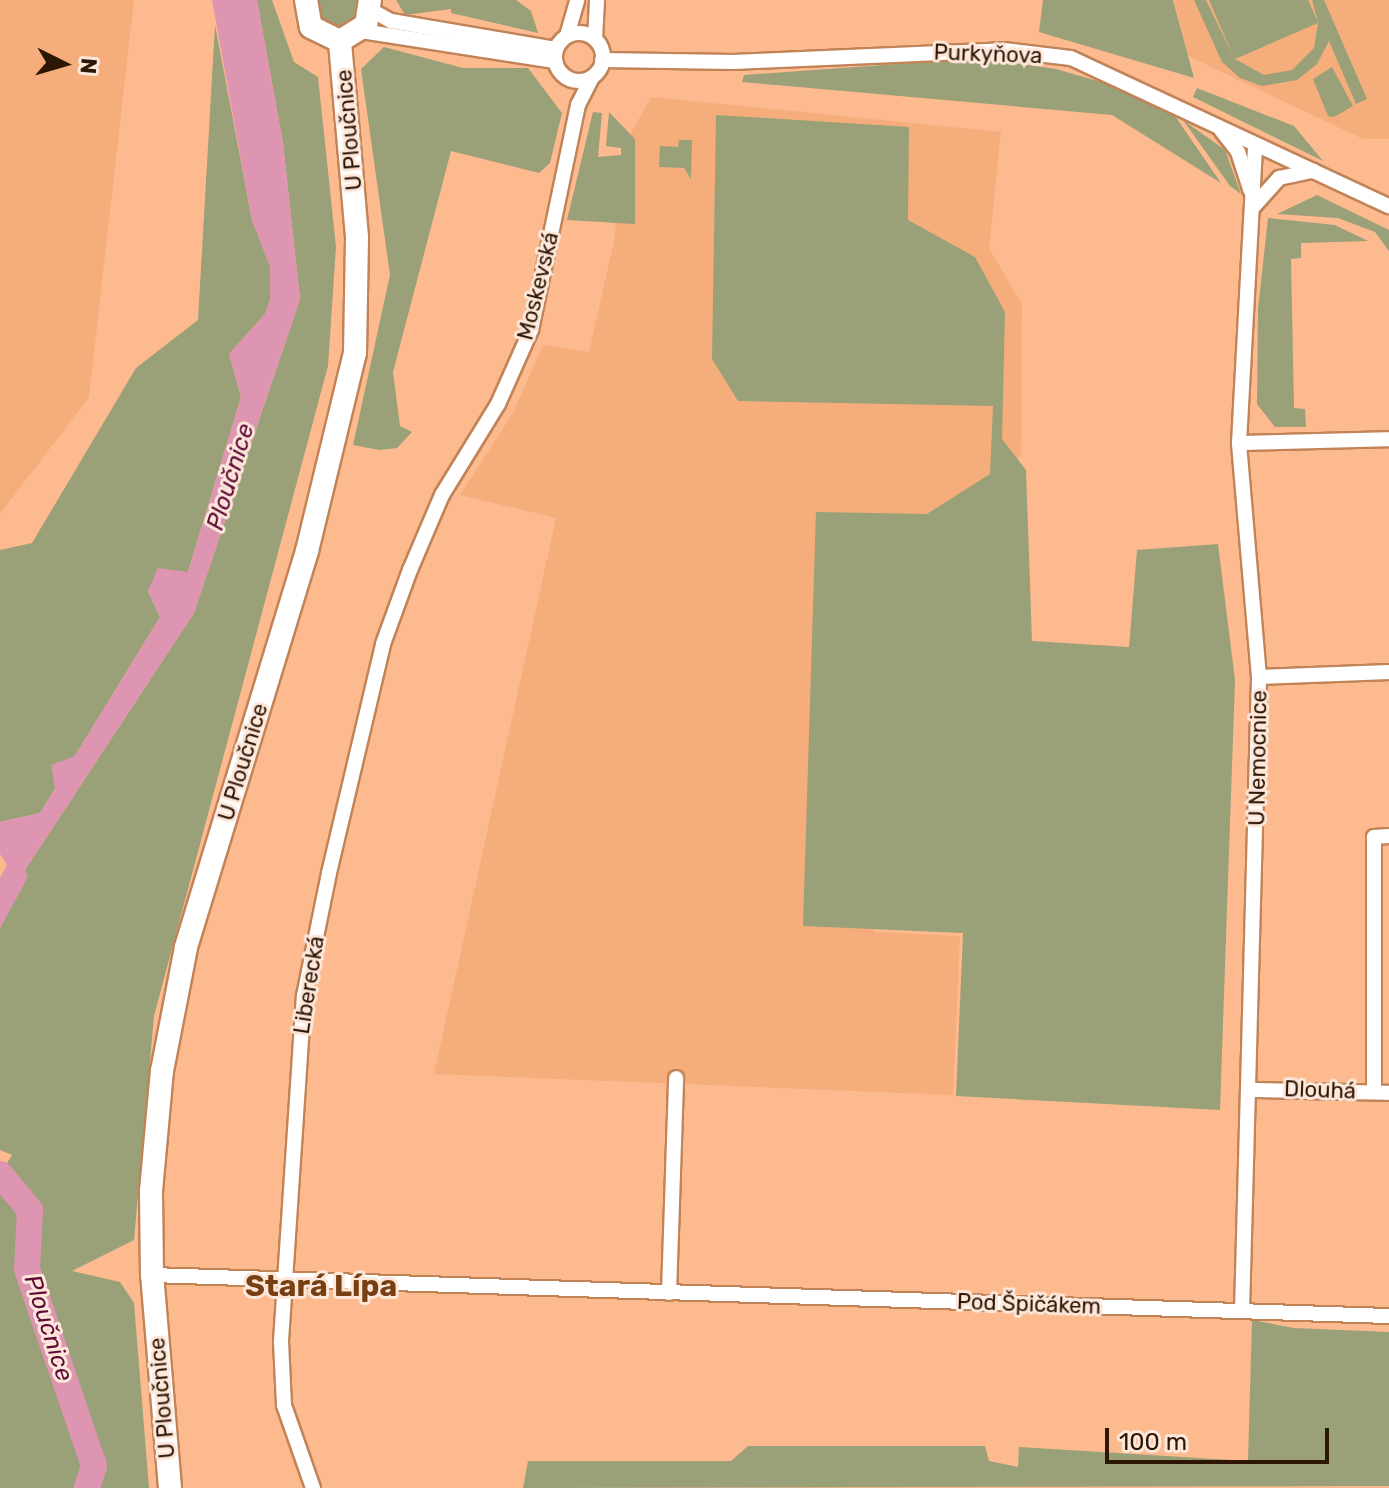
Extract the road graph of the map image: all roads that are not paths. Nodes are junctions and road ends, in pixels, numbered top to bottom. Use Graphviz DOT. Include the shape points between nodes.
graph roads {
  1 [pos="306,0"];
  2 [pos="577,0"];
  3 [pos="597,0"];
  4 [pos="370,5"];
  5 [pos="351,36"];
  6 [pos="567,36"];
  7 [pos="595,39"];
  8 [pos="556,55"];
  9 [pos="602,60"];
  10 [pos="564,75"];
  11 [pos="592,77"];
  12 [pos="578,105"];
  13 [pos="1218,125"];
  14 [pos="1255,144"];
  15 [pos="1313,171"];
  16 [pos="1254,206"];
  17 [pos="1389,206"];
  18 [pos="1389,439"];
  19 [pos="1239,443"];
  20 [pos="442,495"];
  21 [pos="1389,672"];
  22 [pos="1259,677"];
  23 [pos="1389,836"];
  24 [pos="676,1078"];
  25 [pos="1251,1090"];
  26 [pos="1382,1092"];
  27 [pos="152,1275"];
  28 [pos="283,1283"];
  29 [pos="669,1293"];
  30 [pos="1242,1311"];
  31 [pos="1389,1316"];
  32 [pos="170,1488"];
  33 [pos="313,1488"];
  1 -- 5 [label="main road, U Ploučnice" via="311,27"];
  2 -- 6 [label="street"];
  3 -- 7 [label="street"];
  4 -- 5 [label="main road"];
  4 -- 8 [label="street" via="391,21"];
  5 -- 8 [label="street"];
  5 -- 27 [label="main road, U Ploučnice" via="355,353 307,551 201,896 173,1005 151,1191"];
  6 -- 7 [label="street" via="587,34"];
  6 -- 8 [label="street"];
  7 -- 9 [label="street"];
  8 -- 10 [label="street"];
  9 -- 11 [label="street"];
  9 -- 13 [label="street, Purkyňova" via="733,62 1004,50 1057,56 1120,78"];
  10 -- 11 [label="street"];
  10 -- 12 [label="street"];
  11 -- 12 [label="street, Moskevská"];
  12 -- 20 [label="street, Moskevská" via="531,330 498,404"];
  13 -- 14 [label="street, Purkyňova"];
  13 -- 16 [label="street, U Nemocnice" via="1238,152"];
  14 -- 15 [label="street, Purkyňova"];
  14 -- 16 [label="street, U Nemocnice"];
  15 -- 16 [label="street" via="1279,178"];
  15 -- 17 [label="street, Purkyňova"];
  16 -- 19 [label="street, U Nemocnice"];
  18 -- 19 [label="street"];
  19 -- 22 [label="street, U Nemocnice"];
  20 -- 28 [label="street, Liberecká" via="383,644 329,873 303,1010"];
  21 -- 22 [label="street"];
  22 -- 25 [label="street, U Nemocnice"];
  23 -- 26 [label="street" via="1374,837"];
  24 -- 29 [label="street"];
  25 -- 26 [label="street, Dlouhá"];
  25 -- 30 [label="street, U Nemocnice"];
  27 -- 28 [label="street, Pod Špičákem"];
  27 -- 32 [label="main road, U Ploučnice"];
  28 -- 29 [label="street, Pod Špičákem"];
  28 -- 33 [label="street, Liberecká" via="284,1405"];
  29 -- 30 [label="street, Pod Špičákem"];
  30 -- 31 [label="street, Pod Špičákem"];
}
